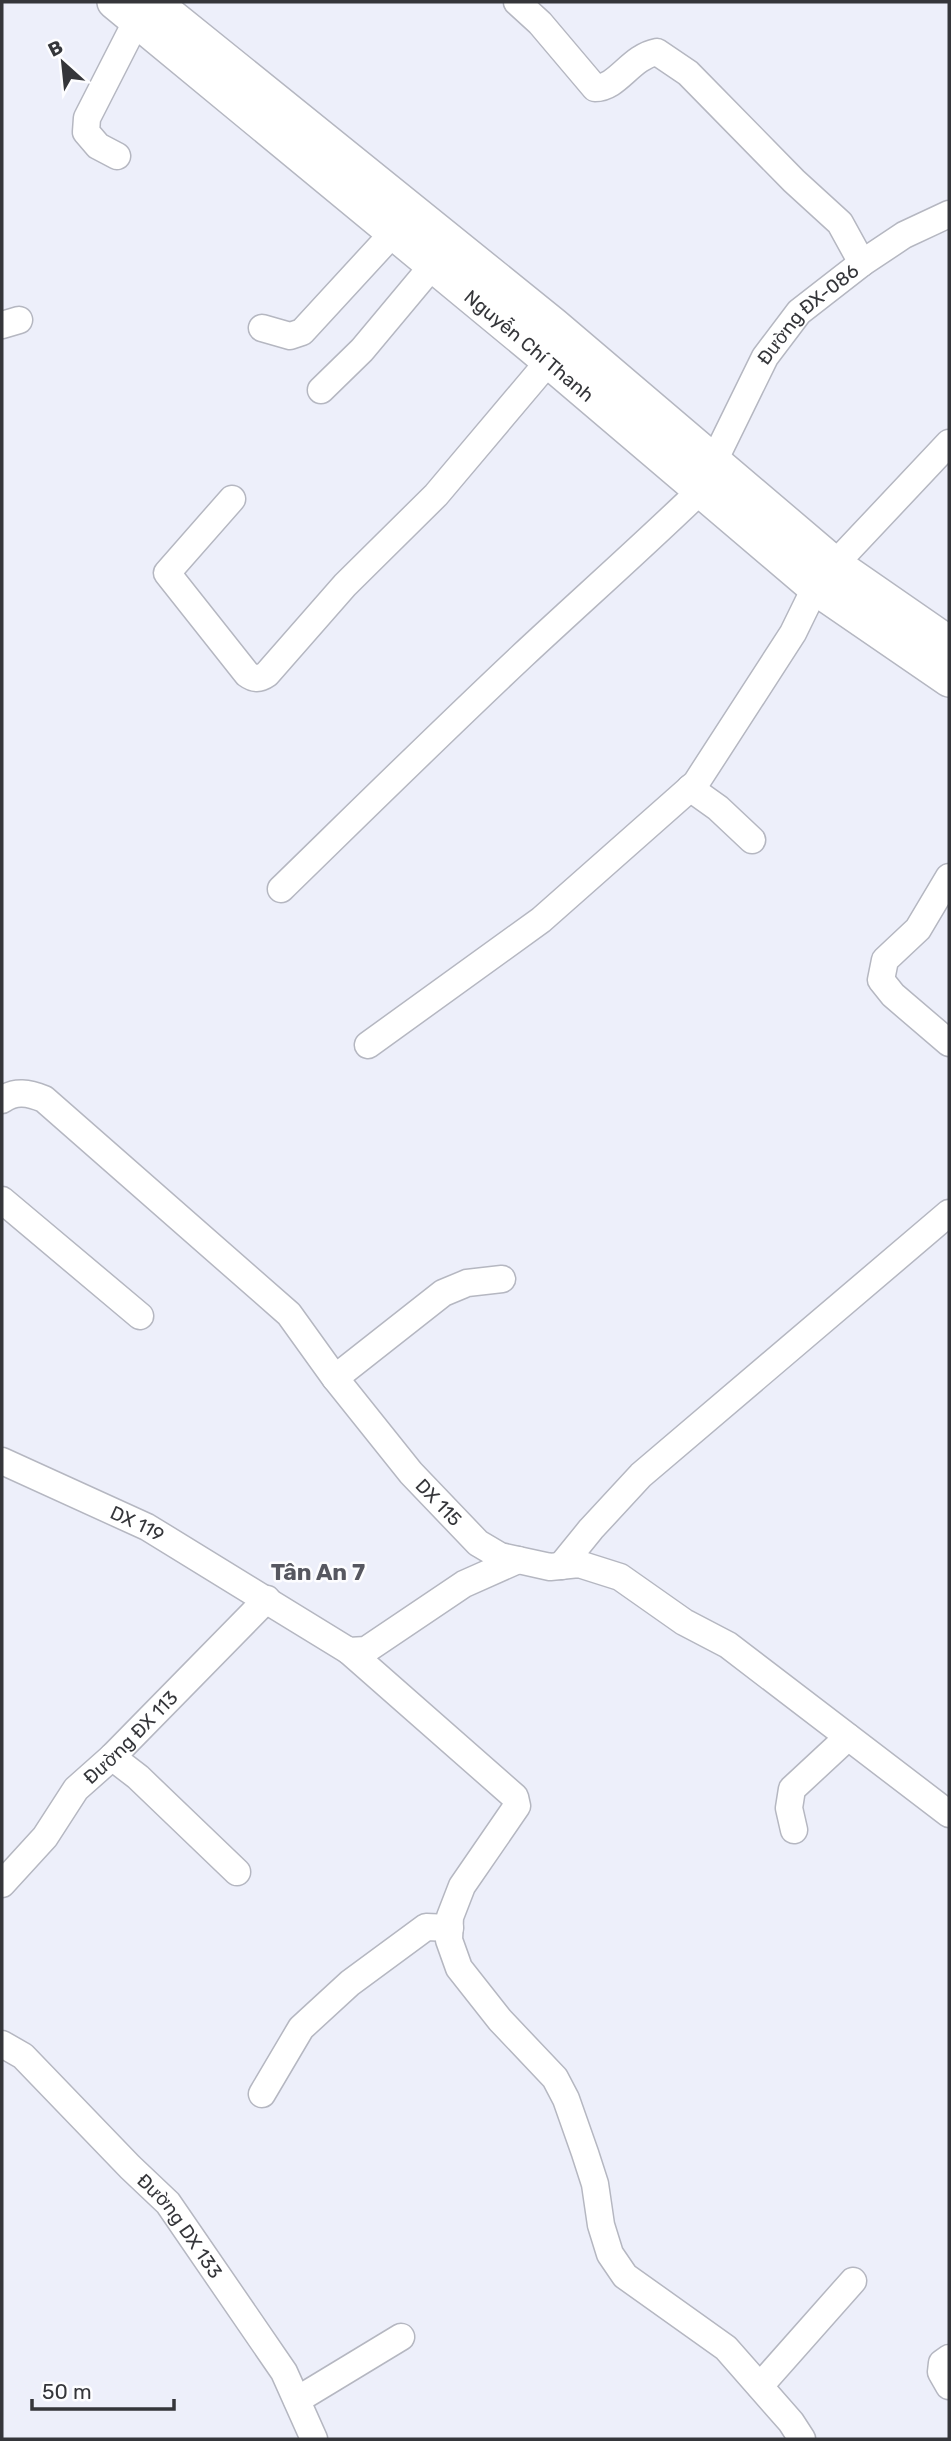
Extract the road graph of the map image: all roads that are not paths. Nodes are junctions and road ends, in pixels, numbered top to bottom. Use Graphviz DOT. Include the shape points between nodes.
graph roads {
  1 [pos="517,2"];
  2 [pos="135,8"];
  3 [pos="240,88"];
  4 [pos="117,156"];
  5 [pos="949,215"];
  6 [pos="394,232"];
  7 [pos="862,263"];
  8 [pos="433,265"];
  9 [pos="262,328"];
  10 [pos="549,361"];
  11 [pos="321,390"];
  12 [pos="949,443"];
  13 [pos="707,476"];
  14 [pos="232,499"];
  15 [pos="825,576"];
  16 [pos="949,642"];
  17 [pos="949,680"];
  18 [pos="690,788"];
  19 [pos="752,839"];
  20 [pos="949,877"];
  21 [pos="281,889"];
  22 [pos="949,1043"];
  23 [pos="368,1045"];
  24 [pos="2,1100"];
  25 [pos="2,1200"];
  26 [pos="949,1213"];
  27 [pos="502,1279"];
  28 [pos="140,1316"];
  29 [pos="335,1378"];
  30 [pos="2,1461"];
  31 [pos="518,1560"];
  32 [pos="561,1566"];
  33 [pos="267,1599"];
  34 [pos="349,1651"];
  35 [pos="848,1737"];
  36 [pos="112,1757"];
  37 [pos="949,1814"];
  38 [pos="794,1830"];
  39 [pos="237,1872"];
  40 [pos="2,1884"];
  41 [pos="450,1928"];
  42 [pos="2,2044"];
  43 [pos="262,2094"];
  44 [pos="853,2281"];
  45 [pos="401,2337"];
  46 [pos="949,2358"];
  47 [pos="760,2386"];
  48 [pos="949,2386"];
  49 [pos="297,2400"];
  50 [pos="309,2437"];
  51 [pos="802,2439"];
  1 -- 7 [label="street" via="595,88 607,86 643,54 657,52 688,73 840,223"];
  2 -- 3 [label="main road, Nguyễn Chí Thanh"];
  2 -- 4 [label="street" via="87,118 86,132 98,146"];
  3 -- 6 [label="main road, Nguyễn Chí Thanh"];
  3 -- 13 [label="main road, Nguyễn Chí Thanh" via="554,324"];
  5 -- 7 [label="street, Đường ĐX-086" via="904,235"];
  6 -- 8 [label="main road, Nguyễn Chí Thanh"];
  6 -- 9 [label="street" via="302,332 290,336"];
  7 -- 13 [label="street, Đường ĐX-086" via="799,312 765,357"];
  8 -- 10 [label="main road, Nguyễn Chí Thanh"];
  8 -- 11 [label="street" via="362,350"];
  10 -- 13 [label="main road, Nguyễn Chí Thanh"];
  10 -- 14 [label="street" via="436,495 345,585 261,678 247,674 167,573"];
  12 -- 15 [label="street"];
  13 -- 15 [label="main road, Nguyễn Chí Thanh"];
  13 -- 21 [label="street" via="631,558"];
  15 -- 16 [label="main road, Nguyễn Chí Thanh"];
  15 -- 17 [label="main road, Nguyễn Chí Thanh"];
  15 -- 18 [label="street" via="767,675"];
  18 -- 19 [label="street"];
  18 -- 23 [label="street" via="541,920"];
  20 -- 22 [label="street" via="918,929 885,961 881,980"];
  24 -- 29 [label="street, DX 115" via="10,1094 30,1094 44,1099 77,1126 289,1314"];
  25 -- 28 [label="street"];
  26 -- 32 [label="street" via="641,1475"];
  27 -- 29 [label="street" via="467,1283 443,1293"];
  29 -- 31 [label="street, DX 115" via="411,1473 478,1543"];
  30 -- 33 [label="street, DX 119" via="147,1527"];
  31 -- 32 [label="street, DX 115"];
  31 -- 34 [label="street" via="464,1584 366,1650"];
  32 -- 35 [label="street, DX 115" via="579,1564 620,1577 684,1622 728,1645"];
  33 -- 34 [label="street, DX 119"];
  33 -- 36 [label="street, Đường ĐX 113"];
  34 -- 41 [label="street, DX 119" via="515,1797 517,1807 462,1886"];
  35 -- 37 [label="street, DX 115"];
  35 -- 38 [label="street" via="792,1789 789,1808"];
  36 -- 39 [label="street"];
  36 -- 40 [label="street, Đường ĐX 113" via="76,1788 45,1837"];
  41 -- 43 [label="street" via="426,1927 340,1992 301,2028"];
  41 -- 47 [label="street" via="449,1940 459,1968 561,2088 595,2184 610,2254 625,2276 726,2348"];
  42 -- 49 [label="street, Đường DX 133" via="23,2056 168,2203 284,2372"];
  44 -- 47 [label="street"];
  45 -- 49 [label="street"];
  46 -- 48 [label="street" via="942,2363 941,2372"];
  47 -- 51 [label="street"];
  49 -- 50 [label="street, Đường DX 133"];
}
